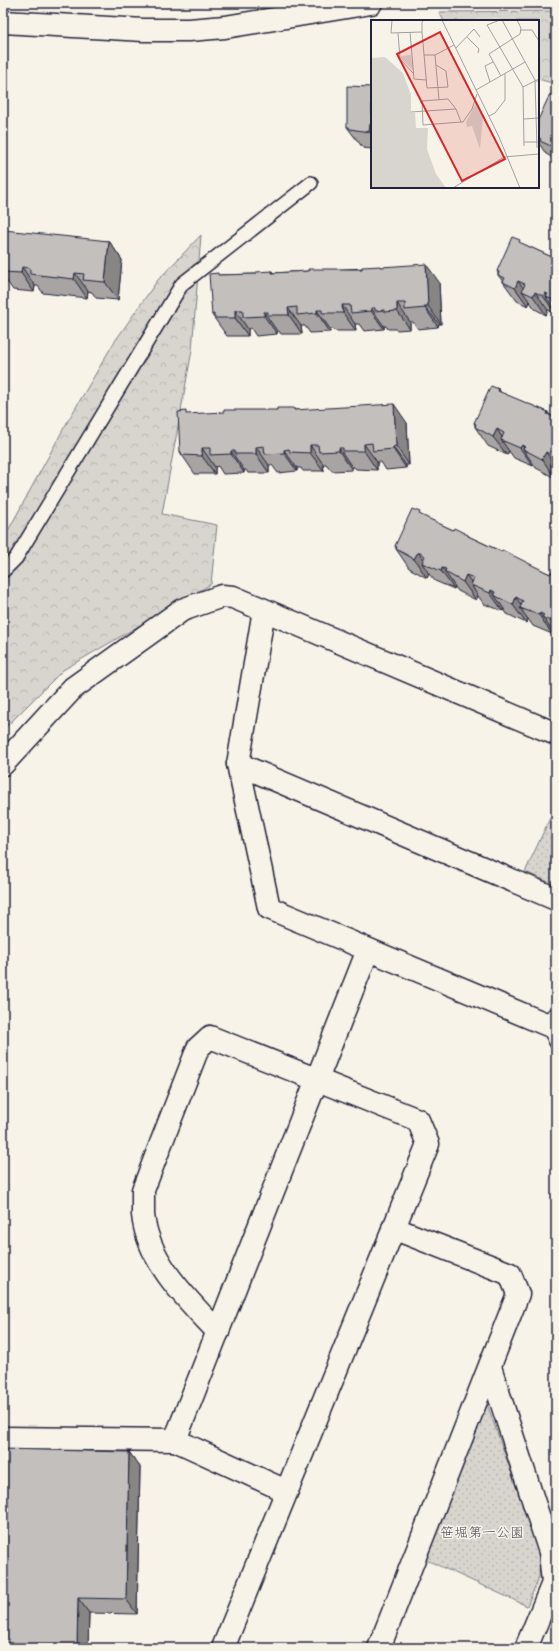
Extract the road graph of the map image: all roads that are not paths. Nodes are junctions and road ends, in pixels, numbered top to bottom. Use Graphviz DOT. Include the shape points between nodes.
graph roads {
  1 [pos="371,3"];
  2 [pos="3,22"];
  3 [pos="311,183"];
  4 [pos="3,571"];
  5 [pos="264,610"];
  6 [pos="556,734"];
  7 [pos="3,764"];
  8 [pos="238,764"];
  9 [pos="556,899"];
  10 [pos="368,950"];
  11 [pos="553,1029"];
  12 [pos="316,1080"];
  13 [pos="394,1228"];
  14 [pos="218,1332"];
  15 [pos="490,1367"];
  16 [pos="3,1438"];
  17 [pos="175,1440"];
  18 [pos="286,1491"];
  19 [pos="223,1648"];
  20 [pos="379,1648"];
  21 [pos="526,1648"];
  1 -- 2 [label="street" via="225,27 189,30"];
  3 -- 4 [label="lane" via="182,284 16,558"];
  5 -- 6 [label="street"];
  5 -- 7 [label="street" via="233,597 222,596 182,610 73,688"];
  5 -- 8 [label="street"];
  8 -- 9 [label="street"];
  8 -- 10 [label="street" via="269,908"];
  10 -- 11 [label="street"];
  10 -- 12 [label="street"];
  12 -- 13 [label="street" via="418,1120 428,1144"];
  12 -- 14 [label="street"];
  12 -- 14 [label="street" via="210,1037 198,1048 195,1055 143,1190 143,1216 148,1238 160,1264"];
  13 -- 15 [label="street" via="510,1274 518,1294"];
  13 -- 18 [label="street"];
  14 -- 17 [label="street"];
  15 -- 20 [label="street"];
  15 -- 21 [label="street" via="550,1552 553,1583"];
  16 -- 17 [label="street"];
  17 -- 18 [label="street"];
  18 -- 19 [label="street"];
}
